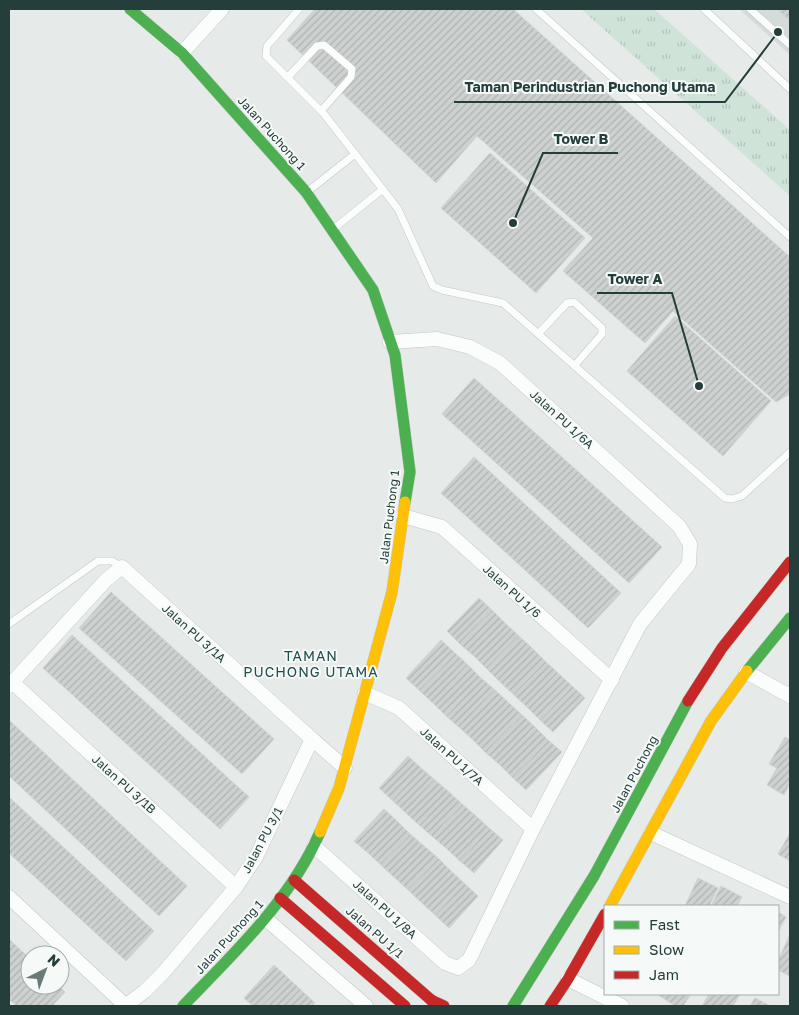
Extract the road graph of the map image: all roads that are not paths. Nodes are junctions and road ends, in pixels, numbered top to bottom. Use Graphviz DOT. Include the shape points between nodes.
graph roads {
  1 [pos="130,9"];
  2 [pos="222,9"];
  3 [pos="299,9"];
  4 [pos="536,9"];
  5 [pos="704,9"];
  6 [pos="750,9"];
  7 [pos="790,45"];
  8 [pos="182,53"];
  9 [pos="288,77"];
  10 [pos="790,90"];
  11 [pos="321,111"];
  12 [pos="355,154"];
  13 [pos="383,189"];
  14 [pos="306,192"];
  15 [pos="332,230"];
  16 [pos="790,236"];
  17 [pos="539,333"];
  18 [pos="390,342"];
  19 [pos="575,365"];
  20 [pos="790,452"];
  21 [pos="403,516"];
  22 [pos="790,562"];
  23 [pos="122,567"];
  24 [pos="790,618"];
  25 [pos="9,624"];
  26 [pos="746,672"];
  27 [pos="612,680"];
  28 [pos="11,684"];
  29 [pos="365,693"];
  30 [pos="790,696"];
  31 [pos="312,739"];
  32 [pos="345,768"];
  33 [pos="533,829"];
  34 [pos="651,833"];
  35 [pos="314,846"];
  36 [pos="294,880"];
  37 [pos="236,887"];
  38 [pos="9,897"];
  39 [pos="790,897"];
  40 [pos="280,898"];
  41 [pos="611,905"];
  42 [pos="604,916"];
  43 [pos="266,919"];
  44 [pos="568,979"];
  45 [pos="524,986"];
  46 [pos="434,1003"];
  47 [pos="125,1006"];
  48 [pos="184,1006"];
  49 [pos="366,1006"];
  50 [pos="405,1006"];
  51 [pos="444,1006"];
  52 [pos="502,1006"];
  53 [pos="513,1006"];
  54 [pos="550,1006"];
  55 [pos="622,1006"];
  1 -- 8 [label="street, Jalan Puchong 1"];
  2 -- 8 [label="street"];
  3 -- 9 [label="lane" via="266,51 266,56"];
  4 -- 16 [label="lane"];
  5 -- 10 [label="lane"];
  6 -- 7 [label="lane"];
  8 -- 14 [label="street, Jalan Puchong 1"];
  9 -- 11 [label="lane"];
  9 -- 11 [label="lane" via="318,46 324,45 352,69 351,77"];
  11 -- 12 [label="lane"];
  12 -- 13 [label="lane"];
  12 -- 14 [label="lane"];
  13 -- 15 [label="lane"];
  13 -- 17 [label="lane" via="398,209 433,286 503,303"];
  14 -- 15 [label="street, Jalan Puchong 1"];
  15 -- 18 [label="street, Jalan Puchong 1" via="373,290"];
  17 -- 19 [label="lane"];
  17 -- 19 [label="lane" via="566,303 574,302 603,331"];
  18 -- 21 [label="street, Jalan Puchong 1" via="395,355 410,472"];
  18 -- 27 [label="street, Jalan PU 1/6A" via="437,338 470,347 500,362 679,526 690,544 689,564 640,624"];
  19 -- 20 [label="lane" via="726,498 742,496"];
  21 -- 27 [label="street, Jalan PU 1/6" via="442,528"];
  21 -- 29 [label="street, Jalan Puchong 1" via="392,592"];
  22 -- 45 [label="street, Jalan Puchong" via="722,648 688,700 594,876"];
  23 -- 25 [label="lane" via="112,561 98,561"];
  23 -- 28 [label="street" via="106,580"];
  23 -- 31 [label="street, Jalan PU 3/1A"];
  24 -- 26 [label="street"];
  26 -- 30 [label="street"];
  26 -- 34 [label="street" via="711,721"];
  27 -- 33 [label="street"];
  28 -- 37 [label="street, Jalan PU 3/1B"];
  29 -- 32 [label="street, Jalan Puchong 1"];
  29 -- 33 [label="street, Jalan PU 1/7A" via="399,708"];
  31 -- 32 [label="street"];
  31 -- 37 [label="street, Jalan PU 3/1" via="256,857"];
  32 -- 35 [label="street, Jalan Puchong 1" via="340,788"];
  33 -- 35 [label="street, Jalan PU 1/8A" via="469,960 458,968 445,963"];
  34 -- 39 [label="street"];
  34 -- 41 [label="street"];
  35 -- 36 [label="street, Jalan Puchong 1"];
  36 -- 40 [label="street, Jalan Puchong 1"];
  36 -- 46 [label="street, Jalan PU 1/1"];
  37 -- 47 [label="street, Jalan PU 3/1" via="163,972"];
  38 -- 47 [label="street"];
  40 -- 43 [label="street, Jalan Puchong 1"];
  40 -- 50 [label="street"];
  42 -- 44 [label="street"];
  43 -- 48 [label="street, Jalan Puchong 1"];
  43 -- 49 [label="street"];
  44 -- 54 [label="street"];
  44 -- 55 [label="street"];
  45 -- 52 [label="street"];
  45 -- 53 [label="street, Jalan Puchong"];
  46 -- 51 [label="street, Jalan PU 1/1"];
}
